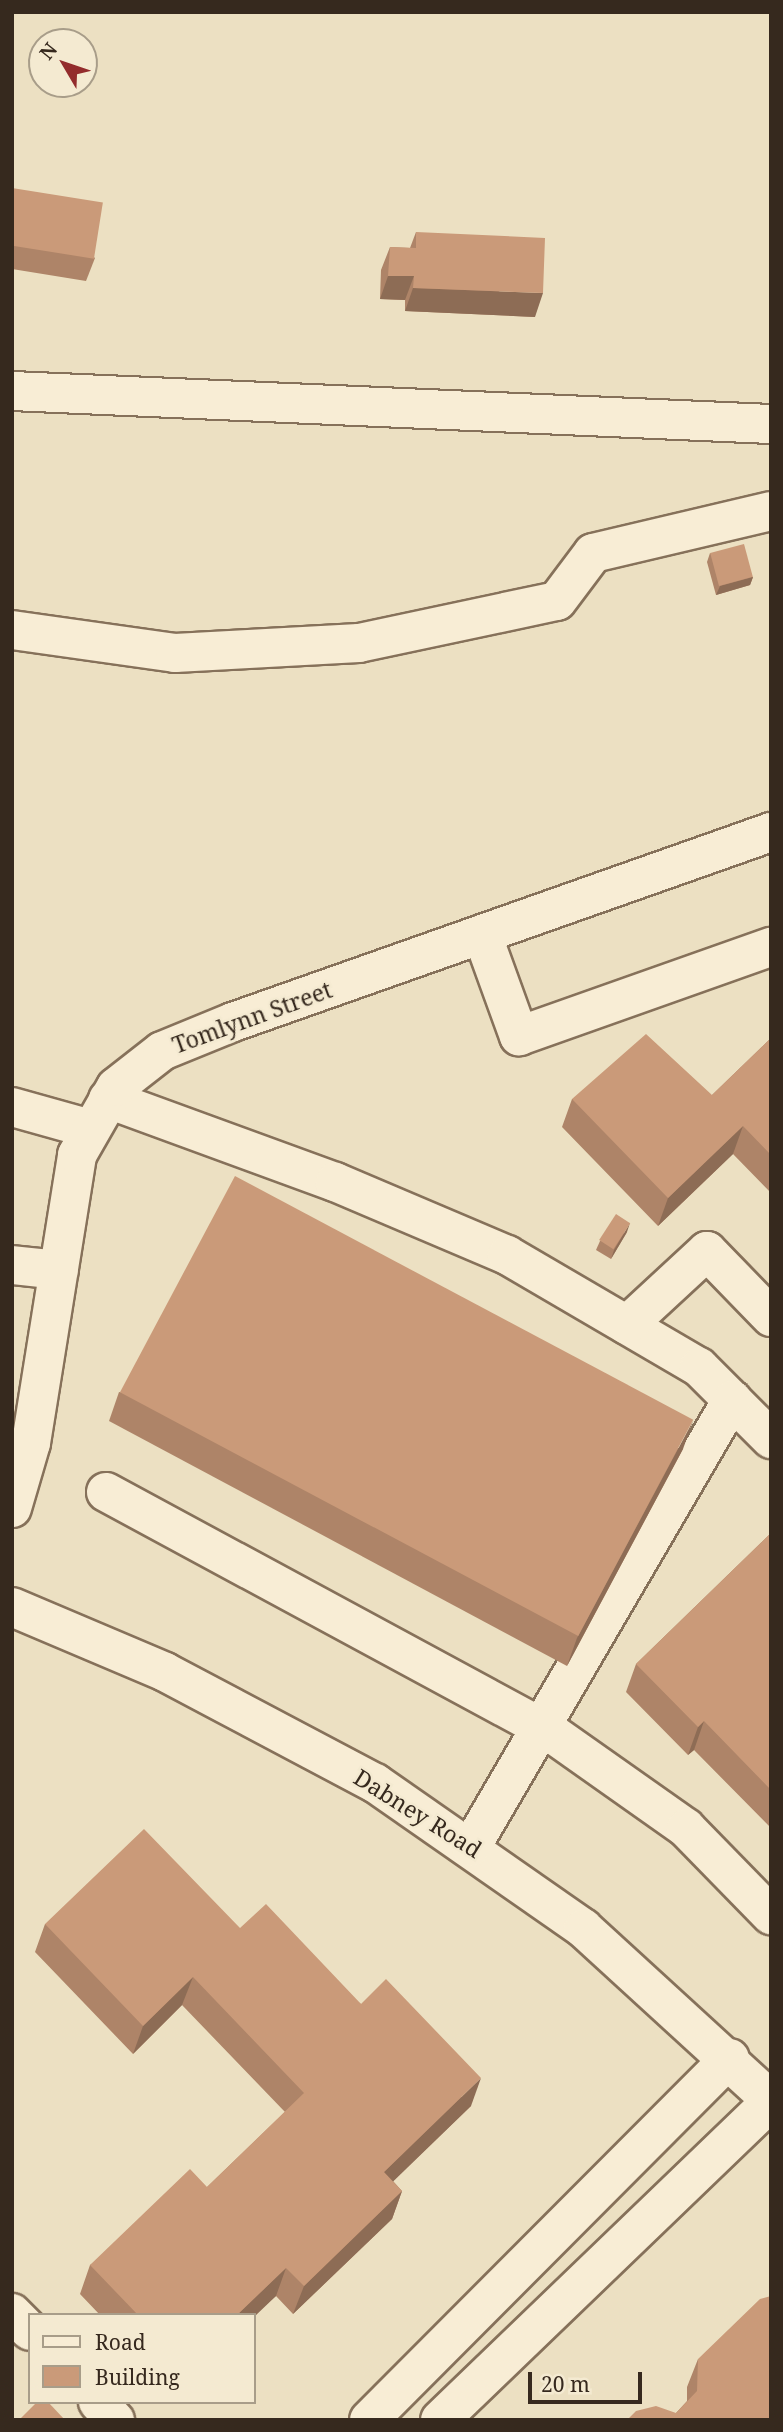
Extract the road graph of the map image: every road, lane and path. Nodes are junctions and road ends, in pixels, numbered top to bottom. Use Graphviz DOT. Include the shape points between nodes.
graph roads {
  1 [pos="12,391"];
  2 [pos="771,424"];
  3 [pos="771,511"];
  4 [pos="12,630"];
  5 [pos="771,832"];
  6 [pos="482,934"];
  7 [pos="771,947"];
  8 [pos="12,1107"];
  9 [pos="98,1113"];
  10 [pos="12,1265"];
  11 [pos="59,1270"];
  12 [pos="771,1317"];
  13 [pos="627,1325"];
  14 [pos="732,1400"];
  15 [pos="771,1439"];
  16 [pos="106,1492"];
  17 [pos="12,1508"];
  18 [pos="12,1607"];
  19 [pos="544,1729"];
  20 [pos="471,1847"];
  21 [pos="771,1915"];
  22 [pos="730,2058"];
  23 [pos="771,2100"];
  24 [pos="12,2312"];
  25 [pos="28,2329"];
  26 [pos="100,2404"];
  27 [pos="115,2420"];
  28 [pos="369,2420"];
  29 [pos="440,2420"];
  1 -- 2 [label="street"];
  3 -- 4 [label="street" via="593,553 556,600 359,643 175,653"];
  5 -- 6 [label="street, Tomlynn Street"];
  6 -- 7 [label="street" via="519,1036"];
  6 -- 9 [label="street, Tomlynn Street" via="162,1051"];
  8 -- 9 [label="street"];
  9 -- 11 [label="street"];
  9 -- 13 [label="street" via="335,1182 507,1255"];
  10 -- 11 [label="street"];
  11 -- 17 [label="street" via="31,1443"];
  12 -- 13 [label="street" via="707,1251"];
  13 -- 14 [label="street" via="699,1367"];
  14 -- 15 [label="street"];
  14 -- 19 [label="street"];
  16 -- 19 [label="street"];
  18 -- 20 [label="street, Dabney Road" via="165,1672 375,1783"];
  19 -- 20 [label="street"];
  19 -- 21 [label="street" via="686,1828"];
  20 -- 22 [label="street, Dabney Road" via="583,1928"];
  22 -- 23 [label="street, Dabney Road"];
  22 -- 28 [label="street"];
  23 -- 29 [label="street"];
  24 -- 25 [label="street"];
  26 -- 27 [label="street"];
}
